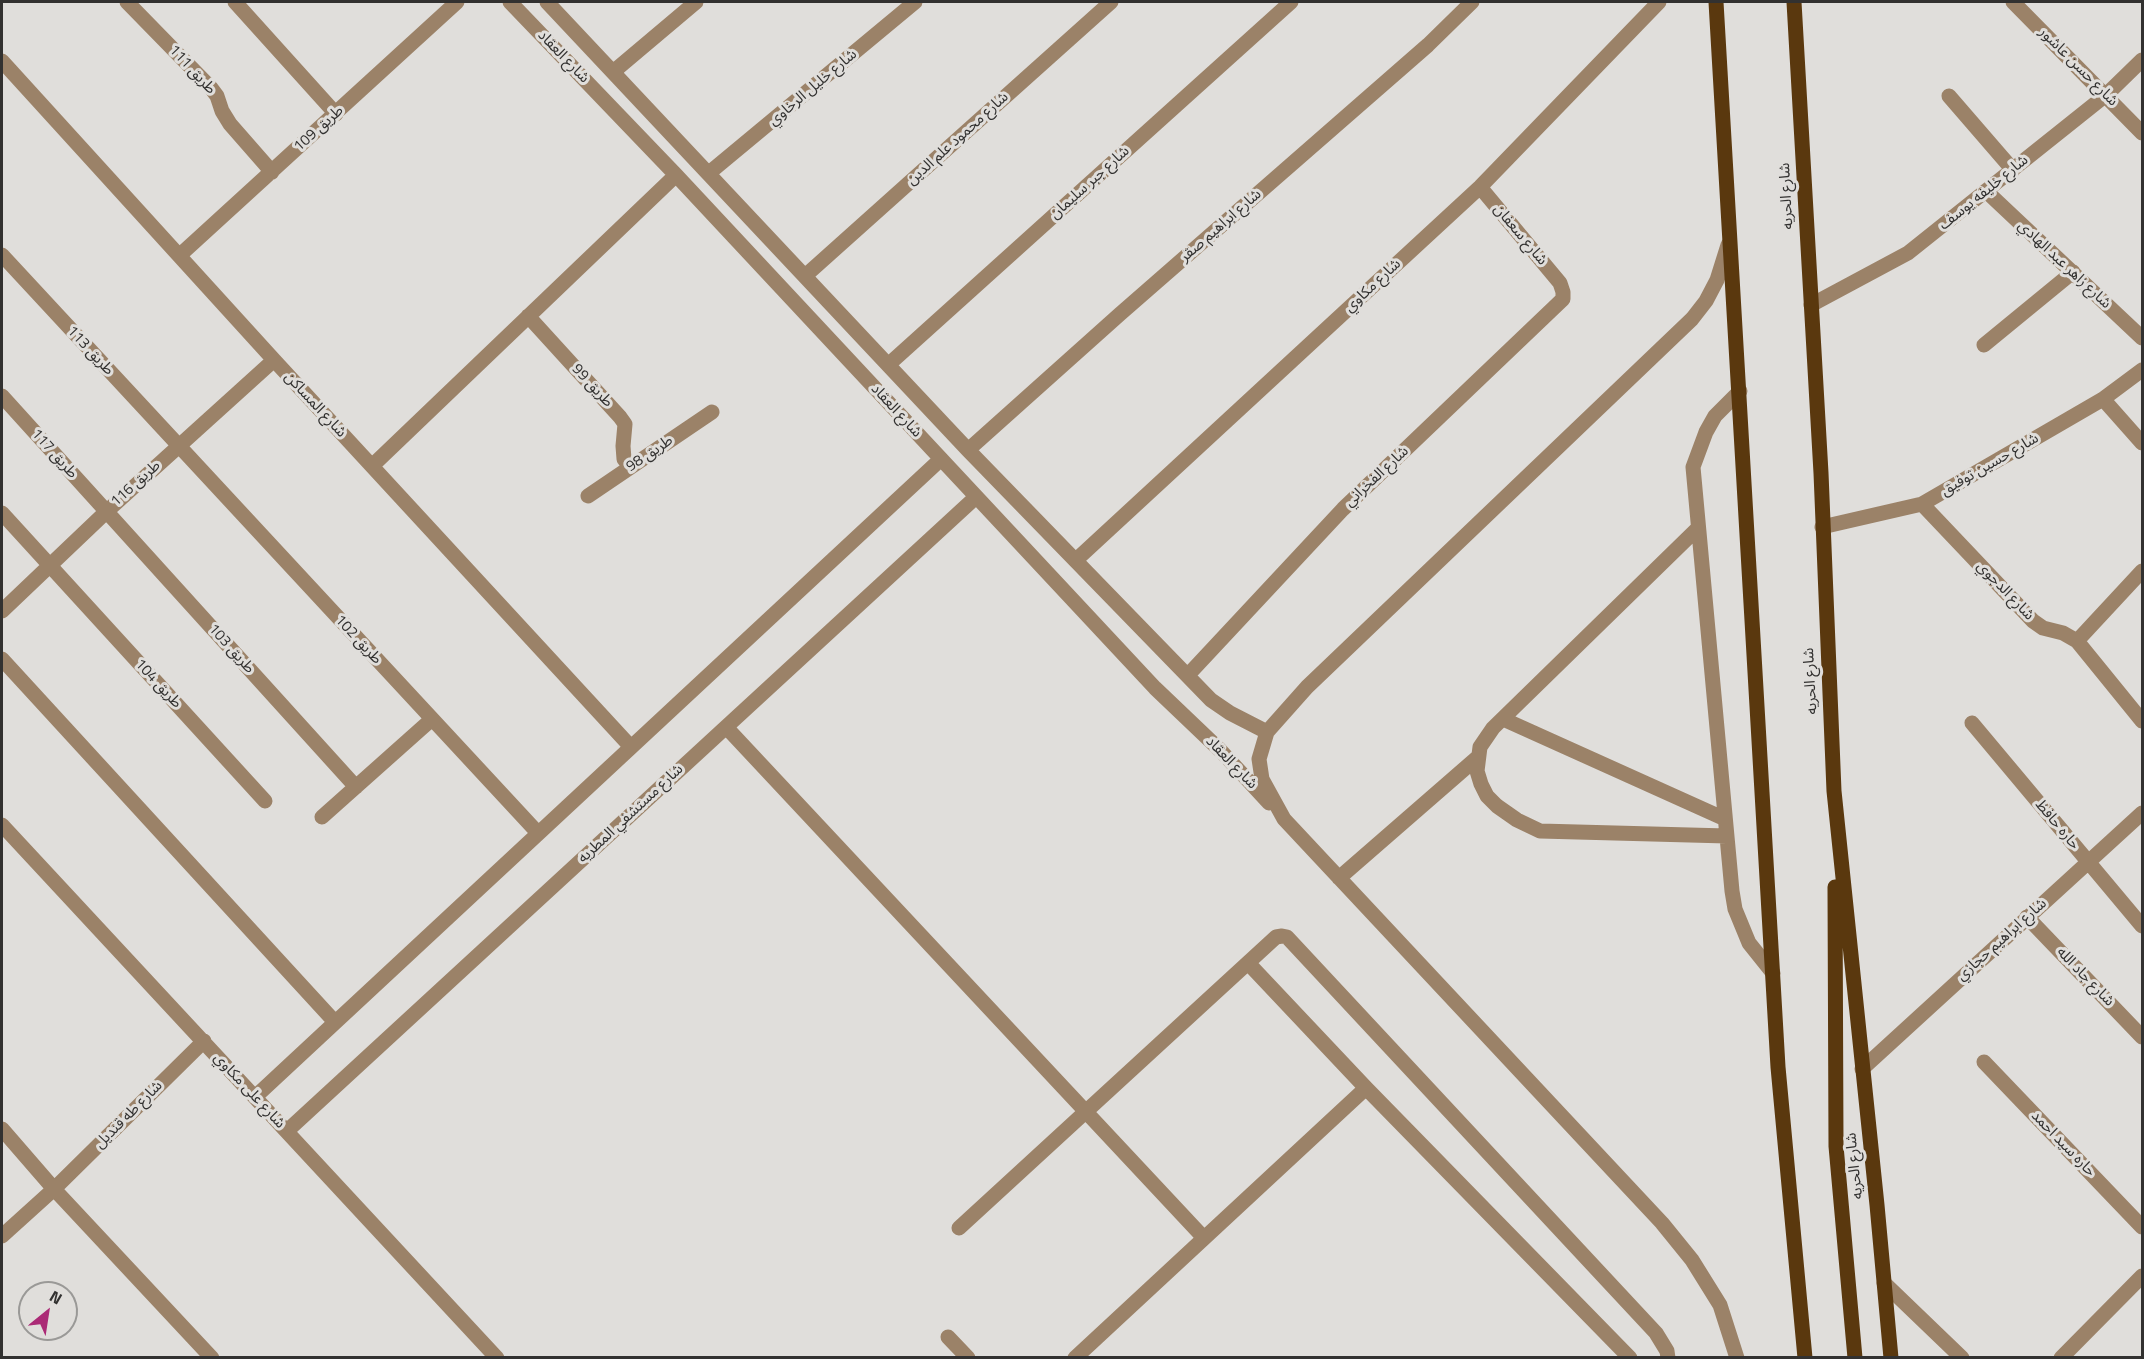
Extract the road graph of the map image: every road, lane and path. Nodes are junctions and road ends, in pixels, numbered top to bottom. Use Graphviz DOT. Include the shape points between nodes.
graph roads {
  1 [pos="127,2"];
  2 [pos="235,2"];
  3 [pos="457,2"];
  4 [pos="510,2"];
  5 [pos="547,2"];
  6 [pos="696,2"];
  7 [pos="915,2"];
  8 [pos="1111,2"];
  9 [pos="1291,2"];
  10 [pos="1472,2"];
  11 [pos="1659,2"];
  12 [pos="1716,2"];
  13 [pos="1794,2"];
  14 [pos="2020,4"];
  15 [pos="2142,60"];
  16 [pos="2,61"];
  17 [pos="613,72"];
  18 [pos="2106,95"];
  19 [pos="1949,96"];
  20 [pos="336,114"];
  21 [pos="2142,133"];
  22 [pos="2013,170"];
  23 [pos="272,172"];
  24 [pos="709,173"];
  25 [pos="676,175"];
  26 [pos="1480,188"];
  27 [pos="1986,191"];
  28 [pos="1731,234"];
  29 [pos="2,255"];
  30 [pos="180,255"];
  31 [pos="2073,272"];
  32 [pos="805,276"];
  33 [pos="1560,283"];
  34 [pos="1811,305"];
  35 [pos="528,316"];
  36 [pos="2142,338"];
  37 [pos="1984,345"];
  38 [pos="274,360"];
  39 [pos="888,365"];
  40 [pos="2142,370"];
  41 [pos="1740,391"];
  42 [pos="2,396"];
  43 [pos="2103,399"];
  44 [pos="712,412"];
  45 [pos="2142,443"];
  46 [pos="179,446"];
  47 [pos="968,450"];
  48 [pos="941,459"];
  49 [pos="372,466"];
  50 [pos="630,467"];
  51 [pos="588,496"];
  52 [pos="976,497"];
  53 [pos="1922,504"];
  54 [pos="106,512"];
  55 [pos="2,513"];
  56 [pos="1822,527"];
  57 [pos="1698,528"];
  58 [pos="1076,560"];
  59 [pos="50,566"];
  60 [pos="2142,571"];
  61 [pos="2,611"];
  62 [pos="2077,641"];
  63 [pos="2,659"];
  64 [pos="1188,675"];
  65 [pos="2141,715"];
  66 [pos="432,719"];
  67 [pos="1503,719"];
  68 [pos="1972,723"];
  69 [pos="726,727"];
  70 [pos="1267,732"];
  71 [pos="631,747"];
  72 [pos="1478,758"];
  73 [pos="356,787"];
  74 [pos="1834,791"];
  75 [pos="266,801"];
  76 [pos="2142,813"];
  77 [pos="322,817"];
  78 [pos="1284,819"];
  79 [pos="1725,819"];
  80 [pos="2,825"];
  81 [pos="538,833"];
  82 [pos="1727,836"];
  83 [pos="2088,862"];
  84 [pos="1339,878"];
  85 [pos="2027,917"];
  86 [pos="2142,926"];
  87 [pos="1249,964"];
  88 [pos="1773,973"];
  89 [pos="334,1022"];
  90 [pos="2142,1037"];
  91 [pos="204,1041"];
  92 [pos="1984,1062"];
  93 [pos="1862,1069"];
  94 [pos="1366,1088"];
  95 [pos="255,1097"];
  96 [pos="1086,1112"];
  97 [pos="2,1129"];
  98 [pos="287,1131"];
  99 [pos="54,1189"];
  100 [pos="2142,1227"];
  101 [pos="958,1228"];
  102 [pos="2,1236"];
  103 [pos="1204,1238"];
  104 [pos="2142,1276"];
  105 [pos="1884,1283"];
  106 [pos="948,1337"];
  107 [pos="212,1358"];
  108 [pos="497,1358"];
  109 [pos="968,1358"];
  110 [pos="1075,1358"];
  111 [pos="1630,1358"];
  112 [pos="1668,1358"];
  113 [pos="1737,1358"];
  114 [pos="1805,1358"];
  115 [pos="1855,1358"];
  116 [pos="1891,1358"];
  117 [pos="1962,1358"];
  118 [pos="2061,1358"];
  1 -- 23 [label="street, طريق 111" via="211,88 230,124"];
  2 -- 20 [label="street"];
  3 -- 20 [label="street, طريق 109"];
  4 -- 25 [label="street, شارع العقاد"];
  5 -- 17 [label="street, شارع العقاد"];
  6 -- 17 [label="street"];
  7 -- 24 [label="street, شارع خليل الرخاوي"];
  8 -- 32 [label="street, شارع محمود علم الدين"];
  9 -- 39 [label="street, شارع جبر سليمان"];
  10 -- 47 [label="street, شارع ابراهيم صقر"];
  11 -- 26 [label="street, شارع مكاوي"];
  12 -- 28 [label="main road"];
  13 -- 34 [label="main road, شارع الحريه"];
  14 -- 18 [label="street, شارع حسن عاشور"];
  15 -- 18 [label="street, شارع خليفه يوسف"];
  16 -- 30 [label="street, شارع المساكن"];
  17 -- 24 [label="street, شارع العقاد"];
  18 -- 21 [label="street, شارع حسن عاشور"];
  18 -- 22 [label="street, شارع خليفه يوسف"];
  19 -- 22 [label="street"];
  20 -- 23 [label="street, طريق 109"];
  22 -- 27 [label="street, شارع خليفه يوسف"];
  23 -- 30 [label="street, طريق 109"];
  24 -- 32 [label="street, شارع العقاد"];
  25 -- 35 [label="street"];
  25 -- 48 [label="street, شارع العقاد"];
  26 -- 33 [label="street, شارع سعفان"];
  26 -- 58 [label="street, شارع مكاوي"];
  27 -- 31 [label="street, شارع زاهر عبد الهادي"];
  27 -- 34 [label="street, شارع خليفه يوسف" via="1908,253"];
  28 -- 41 [label="main road"];
  28 -- 70 [label="street" via="1717,279 1692,319 1306,687"];
  29 -- 46 [label="street, طريق 113"];
  30 -- 38 [label="street, شارع المساكن"];
  31 -- 36 [label="street, شارع زاهر عبد الهادي"];
  31 -- 37 [label="street"];
  32 -- 39 [label="street, شارع العقاد"];
  33 -- 64 [label="street, شارع الفخراني" via="1563,299 1557,306 1342,509"];
  34 -- 56 [label="main road, شارع الحريه"];
  35 -- 49 [label="street"];
  35 -- 50 [label="street, طريق 99" via="625,424 624,459"];
  38 -- 46 [label="street, طريق 116"];
  38 -- 49 [label="street, شارع المساكن"];
  39 -- 47 [label="street, شارع العقاد"];
  40 -- 43 [label="street, شارع حسين توفيق"];
  41 -- 57 [label="street" via="1715,416 1698,449 1693,467"];
  41 -- 88 [label="main road"];
  42 -- 54 [label="street, طريق 117"];
  43 -- 45 [label="street"];
  43 -- 53 [label="street, شارع حسين توفيق"];
  44 -- 50 [label="street, طريق 98"];
  46 -- 54 [label="street, طريق 116"];
  46 -- 66 [label="street, طريق 102"];
  47 -- 58 [label="street, شارع العقاد"];
  48 -- 52 [label="street, شارع العقاد"];
  48 -- 71 [label="street"];
  49 -- 71 [label="street, شارع المساكن"];
  50 -- 51 [label="street, طريق 98"];
  52 -- 69 [label="street, شارع مستشفي المطريه"];
  52 -- 78 [label="street, شارع العقاد"];
  53 -- 56 [label="street, شارع حسين توفيق"];
  53 -- 62 [label="street, شارع الدجوي" via="2033,621"];
  54 -- 59 [label="street, طريق 116"];
  54 -- 73 [label="street, طريق 103"];
  55 -- 59 [label="street, طريق 104"];
  56 -- 74 [label="main road, شارع الحريه"];
  57 -- 67 [label="street"];
  57 -- 79 [label="street"];
  58 -- 64 [label="street, شارع العقاد"];
  59 -- 61 [label="street, طريق 116"];
  59 -- 75 [label="street, طريق 104"];
  60 -- 62 [label="street"];
  62 -- 65 [label="street, شارع الدجوي"];
  63 -- 89 [label="street"];
  64 -- 70 [label="street, شارع العقاد" via="1211,700"];
  66 -- 73 [label="street"];
  66 -- 81 [label="street, طريق 102"];
  67 -- 72 [label="street" via="1485,737"];
  67 -- 79 [label="street"];
  68 -- 83 [label="street, حاره حافظ"];
  69 -- 96 [label="street"];
  69 -- 98 [label="street, شارع مستشفي المطريه"];
  70 -- 78 [label="street" via="1259,759 1262,779"];
  71 -- 81 [label="street"];
  72 -- 82 [label="street" via="1480,784 1487,796 1517,820 1539,831"];
  72 -- 84 [label="street"];
  73 -- 77 [label="street"];
  74 -- 93 [label="main road, شارع الحريه"];
  74 -- 115 [label="main road" via="1836,1146"];
  76 -- 83 [label="street, شارع ابراهيم حجازي"];
  78 -- 84 [label="street"];
  79 -- 82 [label="street"];
  80 -- 91 [label="street, شارع على مكاوي"];
  81 -- 89 [label="street"];
  82 -- 88 [label="street" via="1735,909 1749,943"];
  83 -- 85 [label="street, شارع ابراهيم حجازي"];
  83 -- 86 [label="street, حاره حافظ"];
  84 -- 113 [label="street" via="1662,1223 1692,1260 1720,1305"];
  85 -- 90 [label="street, شارع جاد الله"];
  85 -- 93 [label="street, شارع ابراهيم حجازي"];
  87 -- 94 [label="street"];
  87 -- 96 [label="street"];
  87 -- 112 [label="street" via="1276,937 1287,937 1656,1334"];
  88 -- 114 [label="main road"];
  89 -- 95 [label="street"];
  91 -- 95 [label="street, شارع على مكاوي"];
  91 -- 99 [label="street, شارع طه قنديل"];
  92 -- 100 [label="street, حاره سيد احمد"];
  93 -- 105 [label="main road, شارع الحريه"];
  94 -- 103 [label="street"];
  94 -- 111 [label="street"];
  95 -- 98 [label="street, شارع على مكاوي"];
  96 -- 101 [label="street"];
  96 -- 103 [label="street"];
  97 -- 99 [label="street"];
  98 -- 108 [label="street, شارع على مكاوي"];
  99 -- 102 [label="street, شارع طه قنديل"];
  99 -- 107 [label="street"];
  103 -- 110 [label="street"];
  104 -- 118 [label="street"];
  105 -- 116 [label="main road, شارع الحريه"];
  105 -- 117 [label="street"];
  106 -- 109 [label="street"];
}
